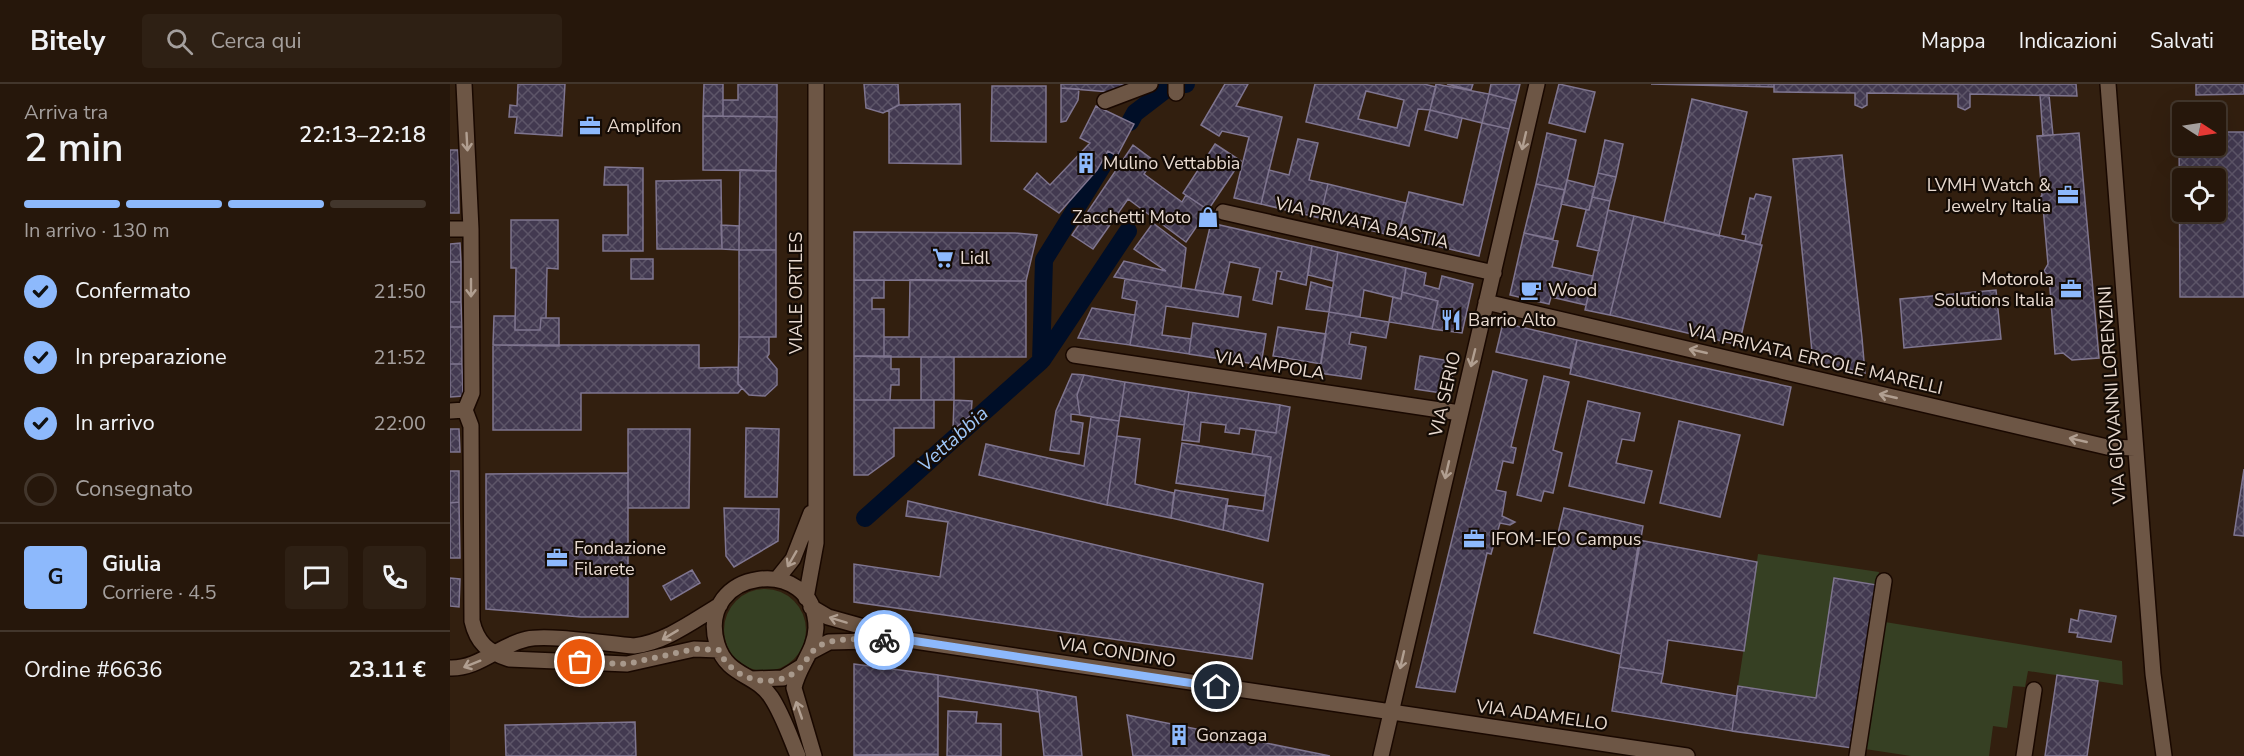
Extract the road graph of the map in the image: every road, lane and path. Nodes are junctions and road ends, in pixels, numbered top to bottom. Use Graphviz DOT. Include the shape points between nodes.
graph roads {
  1 [pos="464,84"];
  2 [pos="816,84"];
  3 [pos="1150,84"];
  4 [pos="1537,84"];
  5 [pos="2108,84"];
  6 [pos="1105,101"];
  7 [pos="1223,212"];
  8 [pos="471,229"];
  9 [pos="450,230"];
  10 [pos="1494,273"];
  11 [pos="1486,302"];
  12 [pos="1074,355"];
  13 [pos="458,411"];
  14 [pos="1460,413"];
  15 [pos="2135,448"];
  16 [pos="815,502"];
  17 [pos="777,579"];
  18 [pos="1884,581"];
  19 [pos="808,602"];
  20 [pos="720,605"];
  21 [pos="908,640"];
  22 [pos="719,650"];
  23 [pos="812,651"];
  24 [pos="492,653"];
  25 [pos="803,665"];
  26 [pos="450,668"];
  27 [pos="750,679"];
  28 [pos="2034,690"];
  29 [pos="2156,704"];
  30 [pos="1391,713"];
  31 [pos="798,756"];
  32 [pos="814,756"];
  33 [pos="1381,756"];
  34 [pos="1687,756"];
  35 [pos="1857,756"];
  36 [pos="2024,756"];
  37 [pos="2153,756"];
  38 [pos="2164,756"];
  1 -- 8 [label="street, one-way"];
  2 -- 16 [label="street, VIALE ORTLES"];
  3 -- 6 [label="street"];
  4 -- 10 [label="street, VIA SERIO, one-way"];
  5 -- 15 [label="street, VIA GIOVANNI LORENZINI"];
  7 -- 10 [label="street, VIA PRIVATA BASTIA"];
  8 -- 9 [label="street"];
  8 -- 13 [label="street, one-way" via="472,393"];
  10 -- 11 [label="street, VIA SERIO"];
  11 -- 14 [label="street, VIA SERIO, one-way"];
  15 -- 11 [label="street, VIA PRIVATA ERCOLE MARELLI, one-way" via="2107,447"];
  12 -- 14 [label="street, VIA AMPOLA"];
  13 -- 24 [label="street" via="471,426 471,621 477,637"];
  14 -- 30 [label="street, VIA SERIO, one-way"];
  15 -- 29 [label="street, VIA GIOVANNI LORENZINI"];
  16 -- 17 [label="street, VIALE ORTLES, one-way" via="793,559"];
  16 -- 19 [label="street, VIALE ORTLES" via="816,543"];
  17 -- 19 [label="street" via="792,585"];
  17 -- 20 [label="street" via="746,582 733,589"];
  18 -- 35 [label="street"];
  21 -- 19 [label="street, VIA CONDINO, one-way" via="828,617"];
  19 -- 23 [label="street, VIALE ORTLES" via="816,628"];
  20 -- 22 [label="street" via="715,627"];
  20 -- 24 [label="street, one-way" via="649,644 529,638"];
  21 -- 23 [label="street, VIA CONDINO" via="828,642"];
  21 -- 30 [label="street, VIA CONDINO"];
  22 -- 24 [label="street" via="694,649 627,664 509,659"];
  22 -- 27 [label="street" via="734,671"];
  23 -- 25 [label="street, VIALE ORTLES"];
  24 -- 26 [label="street, one-way" via="471,667"];
  25 -- 27 [label="street" via="783,678"];
  32 -- 25 [label="street, VIALE ORTLES, one-way" via="794,688"];
  27 -- 31 [label="street" via="771,697"];
  28 -- 36 [label="street"];
  29 -- 37 [label="street, VIA GIOVANNI LORENZINI"];
  29 -- 38 [label="street, VIA GIOVANNI LORENZINI"];
  30 -- 33 [label="street, VIA SERIO"];
  30 -- 34 [label="street, VIA ADAMELLO"];
}
